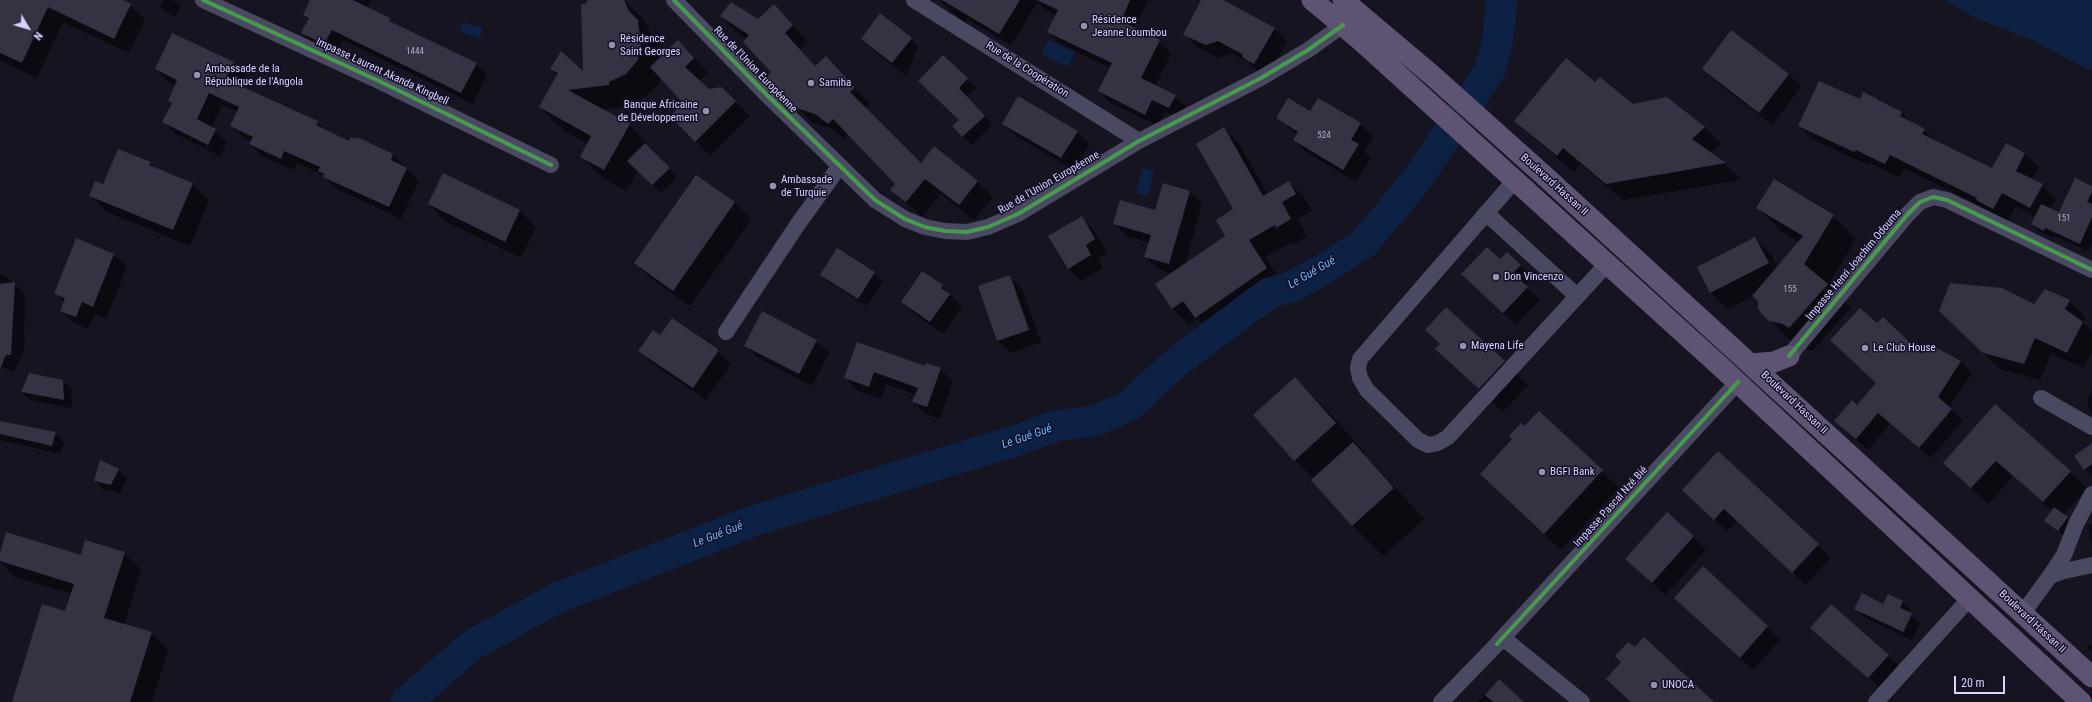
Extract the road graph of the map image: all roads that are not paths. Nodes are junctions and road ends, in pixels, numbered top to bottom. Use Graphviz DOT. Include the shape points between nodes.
graph roads {
  1 [pos="203,0"];
  2 [pos="674,0"];
  3 [pos="914,0"];
  4 [pos="1312,0"];
  5 [pos="1343,0"];
  6 [pos="1343,25"];
  7 [pos="1140,141"];
  8 [pos="551,165"];
  9 [pos="839,167"];
  10 [pos="1515,180"];
  11 [pos="1486,213"];
  12 [pos="1607,264"];
  13 [pos="2092,270"];
  14 [pos="1577,296"];
  15 [pos="726,332"];
  16 [pos="1789,356"];
  17 [pos="1751,364"];
  18 [pos="1738,382"];
  19 [pos="1784,394"];
  20 [pos="2041,398"];
  21 [pos="2092,427"];
  22 [pos="2092,494"];
  23 [pos="2092,565"];
  24 [pos="2050,576"];
  25 [pos="1970,598"];
  26 [pos="2023,613"];
  27 [pos="1500,641"];
  28 [pos="2092,677"];
  29 [pos="1441,702"];
  30 [pos="1582,702"];
  31 [pos="1876,702"];
  32 [pos="2081,702"];
  1 -- 8 [label="street, Impasse Laurent Akanda Kingbell" via="420,100"];
  2 -- 9 [label="street, Rue de l'Union Européenne"];
  3 -- 7 [label="street, Rue de la Coopération"];
  4 -- 6 [label="main road, Boulevard Hassan II"];
  5 -- 17 [label="main road, Boulevard Hassan II" via="1494,130"];
  6 -- 7 [label="street, Rue de l'Union Européenne" via="1261,78"];
  6 -- 10 [label="main road, Boulevard Hassan II"];
  7 -- 9 [label="street, Rue de l'Union Européenne" via="1018,214 988,227 967,232 938,230 905,219 875,200"];
  9 -- 15 [label="street"];
  10 -- 11 [label="street"];
  10 -- 12 [label="main road, Boulevard Hassan II"];
  11 -- 14 [label="street"];
  11 -- 14 [label="street" via="1360,359 1360,378 1367,390 1418,440 1428,445 1448,437"];
  12 -- 14 [label="street"];
  12 -- 18 [label="main road, Boulevard Hassan II"];
  13 -- 16 [label="street, Impasse Henri Joachim Odouma" via="1947,200 1933,197 1920,202 1907,216"];
  16 -- 17 [label="main road" via="1774,362"];
  16 -- 19 [label="main road"];
  17 -- 19 [label="main road, Boulevard Hassan II"];
  18 -- 25 [label="main road, Boulevard Hassan II"];
  18 -- 27 [label="street, Impasse Pascal Nzé Bié"];
  19 -- 26 [label="main road, Boulevard Hassan II"];
  20 -- 21 [label="street"];
  22 -- 24 [label="street" via="2064,554"];
  23 -- 24 [label="street"];
  24 -- 26 [label="street"];
  25 -- 31 [label="street"];
  25 -- 32 [label="main road, Boulevard Hassan II"];
  26 -- 28 [label="main road, Boulevard Hassan II"];
  27 -- 29 [label="street, Impasse Pascal Nzé Bié"];
  27 -- 30 [label="street"];
}
